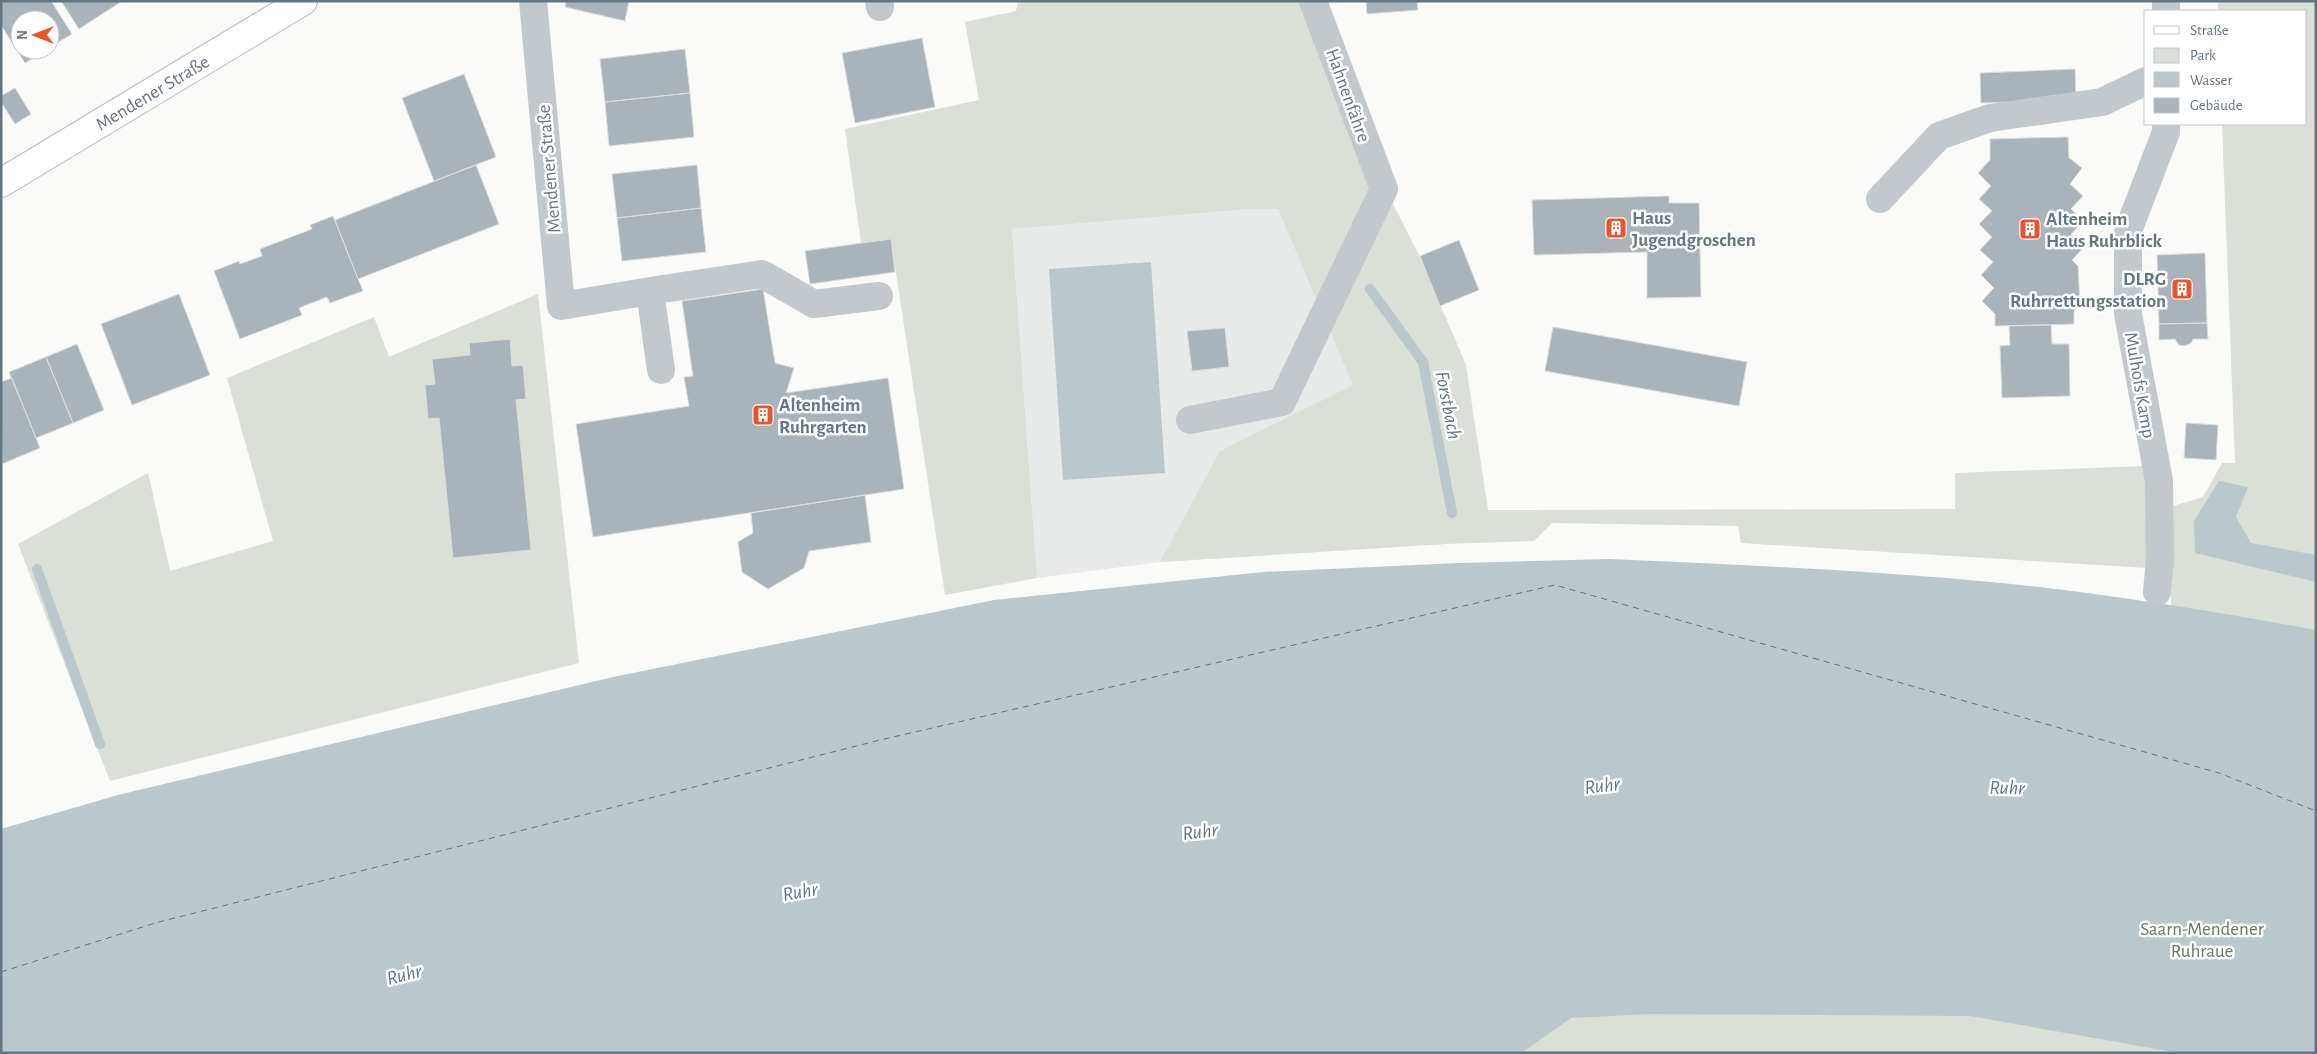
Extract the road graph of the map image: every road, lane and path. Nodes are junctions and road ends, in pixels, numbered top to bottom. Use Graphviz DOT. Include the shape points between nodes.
graph roads {
  1 [pos="303,1"];
  2 [pos="533,1"];
  3 [pos="1313,1"];
  4 [pos="2144,82"];
  5 [pos="2166,125"];
  6 [pos="1,183"];
  7 [pos="1880,198"];
  8 [pos="650,291"];
  9 [pos="879,296"];
  10 [pos="661,370"];
  11 [pos="1190,420"];
  12 [pos="2157,592"];
  1 -- 6 [label="main road, Mendener Straße"];
  2 -- 8 [label="street, Mendener Straße" via="561,306"];
  3 -- 11 [label="street, Hahnenfähre" via="1384,189 1282,402"];
  4 -- 7 [label="street" via="2102,102 1990,118 1939,136"];
  5 -- 12 [label="street, Mulhofs Kamp" via="2128,231 2128,314 2159,481"];
  8 -- 9 [label="street" via="762,274 814,304"];
  8 -- 10 [label="street"];
}
